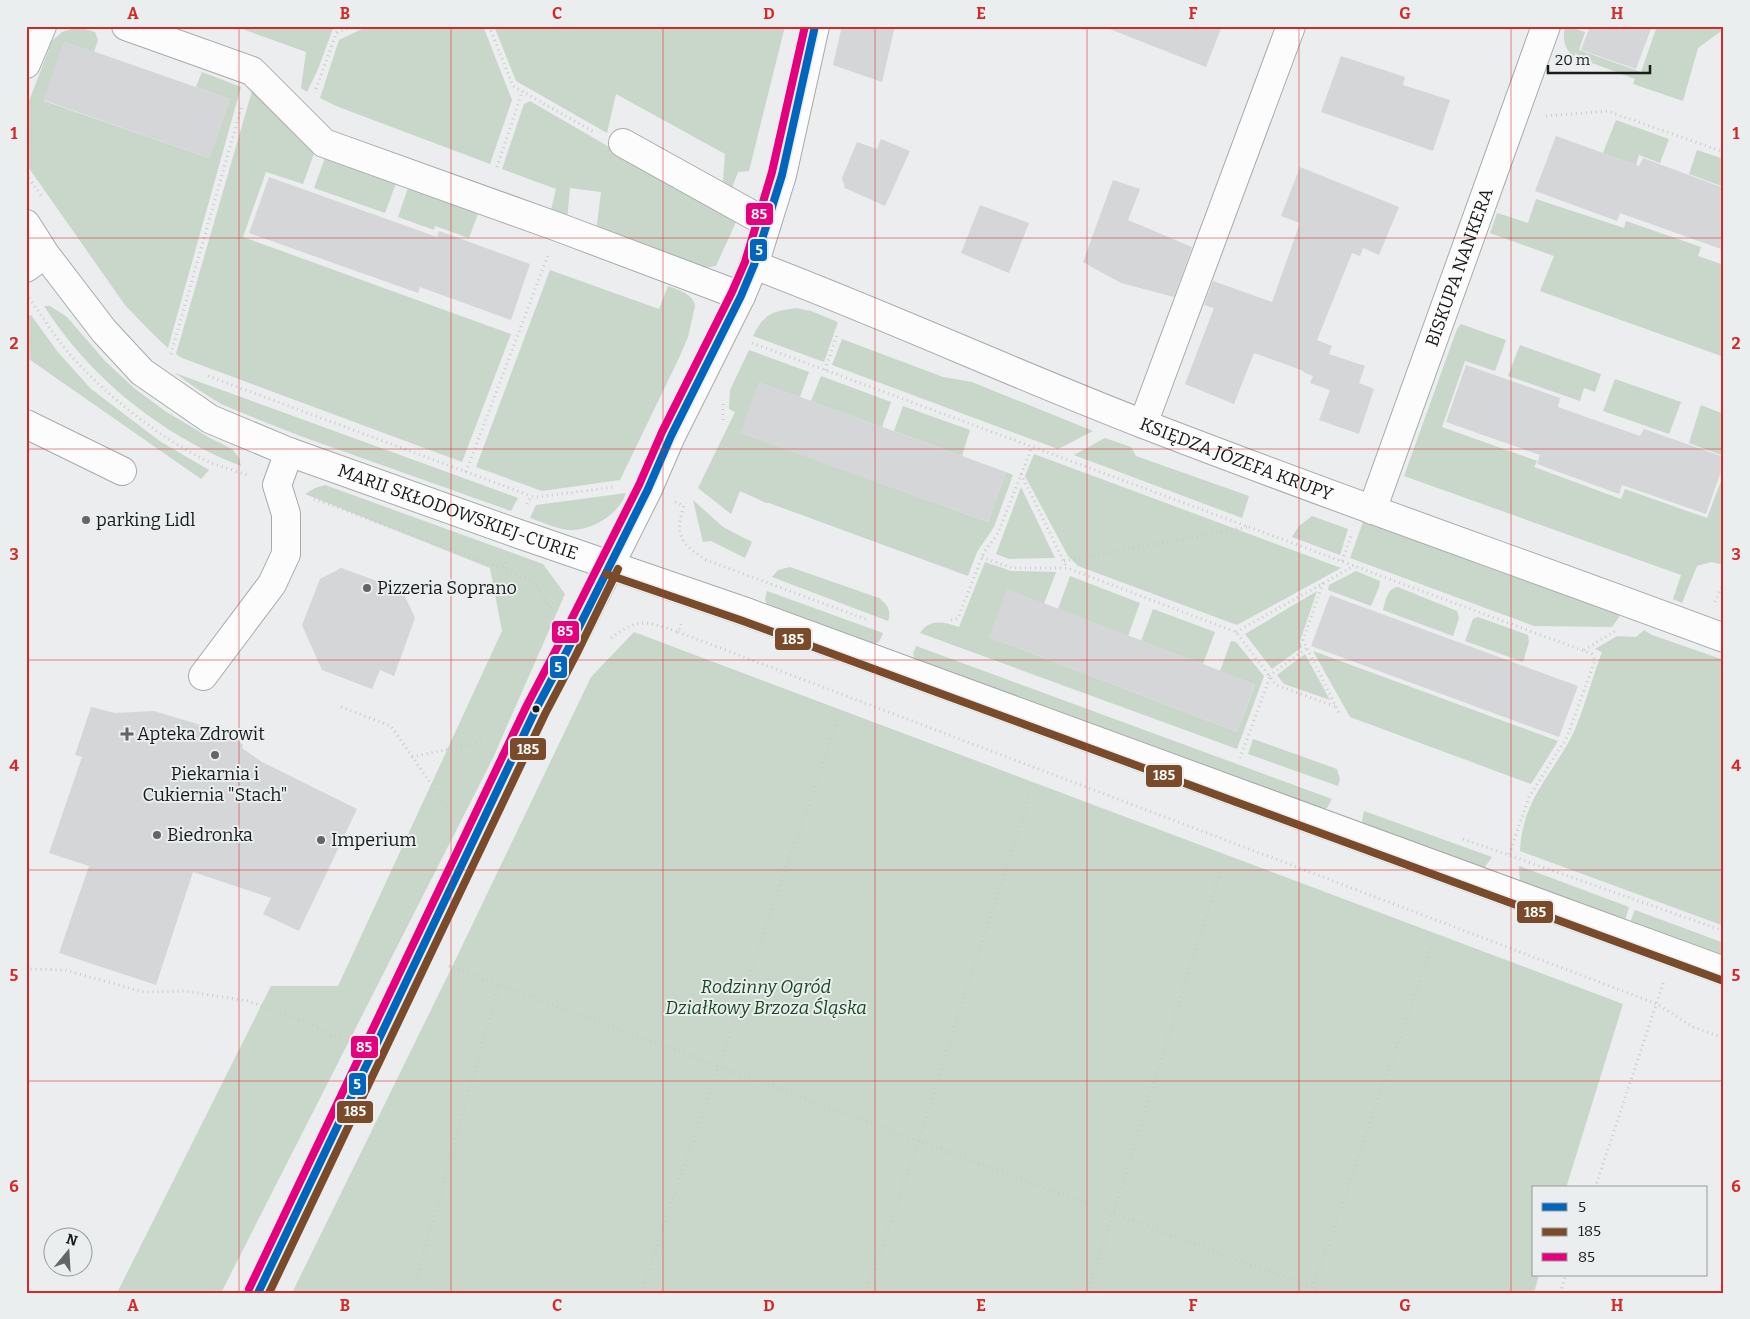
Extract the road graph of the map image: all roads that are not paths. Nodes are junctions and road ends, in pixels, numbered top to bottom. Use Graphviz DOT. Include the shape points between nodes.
graph roads {
  1 [pos="42,26"];
  2 [pos="126,26"];
  3 [pos="815,26"];
  4 [pos="1291,26"];
  5 [pos="1546,26"];
  6 [pos="26,64"];
  7 [pos="623,143"];
  8 [pos="767,223"];
  9 [pos="26,224"];
  10 [pos="36,261"];
  11 [pos="754,265"];
  12 [pos="741,296"];
  13 [pos="26,424"];
  14 [pos="1144,424"];
  15 [pos="289,452"];
  16 [pos="122,471"];
  17 [pos="1372,510"];
  18 [pos="609,565"];
  19 [pos="1724,638"];
  20 [pos="203,676"];
  21 [pos="1724,971"];
  22 [pos="258,1293"];
  1 -- 6 [label="street"];
  2 -- 12 [label="street" via="252,71 324,143"];
  3 -- 8 [label="street" via="782,175"];
  4 -- 14 [label="street"];
  5 -- 17 [label="street, BISKUPA NANKERA"];
  7 -- 8 [label="street"];
  8 -- 11 [label="street"];
  9 -- 10 [label="street, MARII SKŁODOWSKIEJ-CURIE"];
  10 -- 15 [label="street, MARII SKŁODOWSKIEJ-CURIE" via="142,372 210,419"];
  11 -- 12 [label="street"];
  11 -- 14 [label="street, KSIĘDZA JÓZEFA KRUPY"];
  12 -- 18 [label="street"];
  13 -- 16 [label="street"];
  14 -- 17 [label="street, KSIĘDZA JÓZEFA KRUPY"];
  15 -- 18 [label="street, MARII SKŁODOWSKIEJ-CURIE"];
  15 -- 20 [label="street" via="277,486 286,514 286,554 272,584"];
  17 -- 19 [label="street, KSIĘDZA JÓZEFA KRUPY"];
  18 -- 21 [label="street, MARII SKŁODOWSKIEJ-CURIE" via="755,615"];
  18 -- 22 [label="street" via="536,709"];
}
